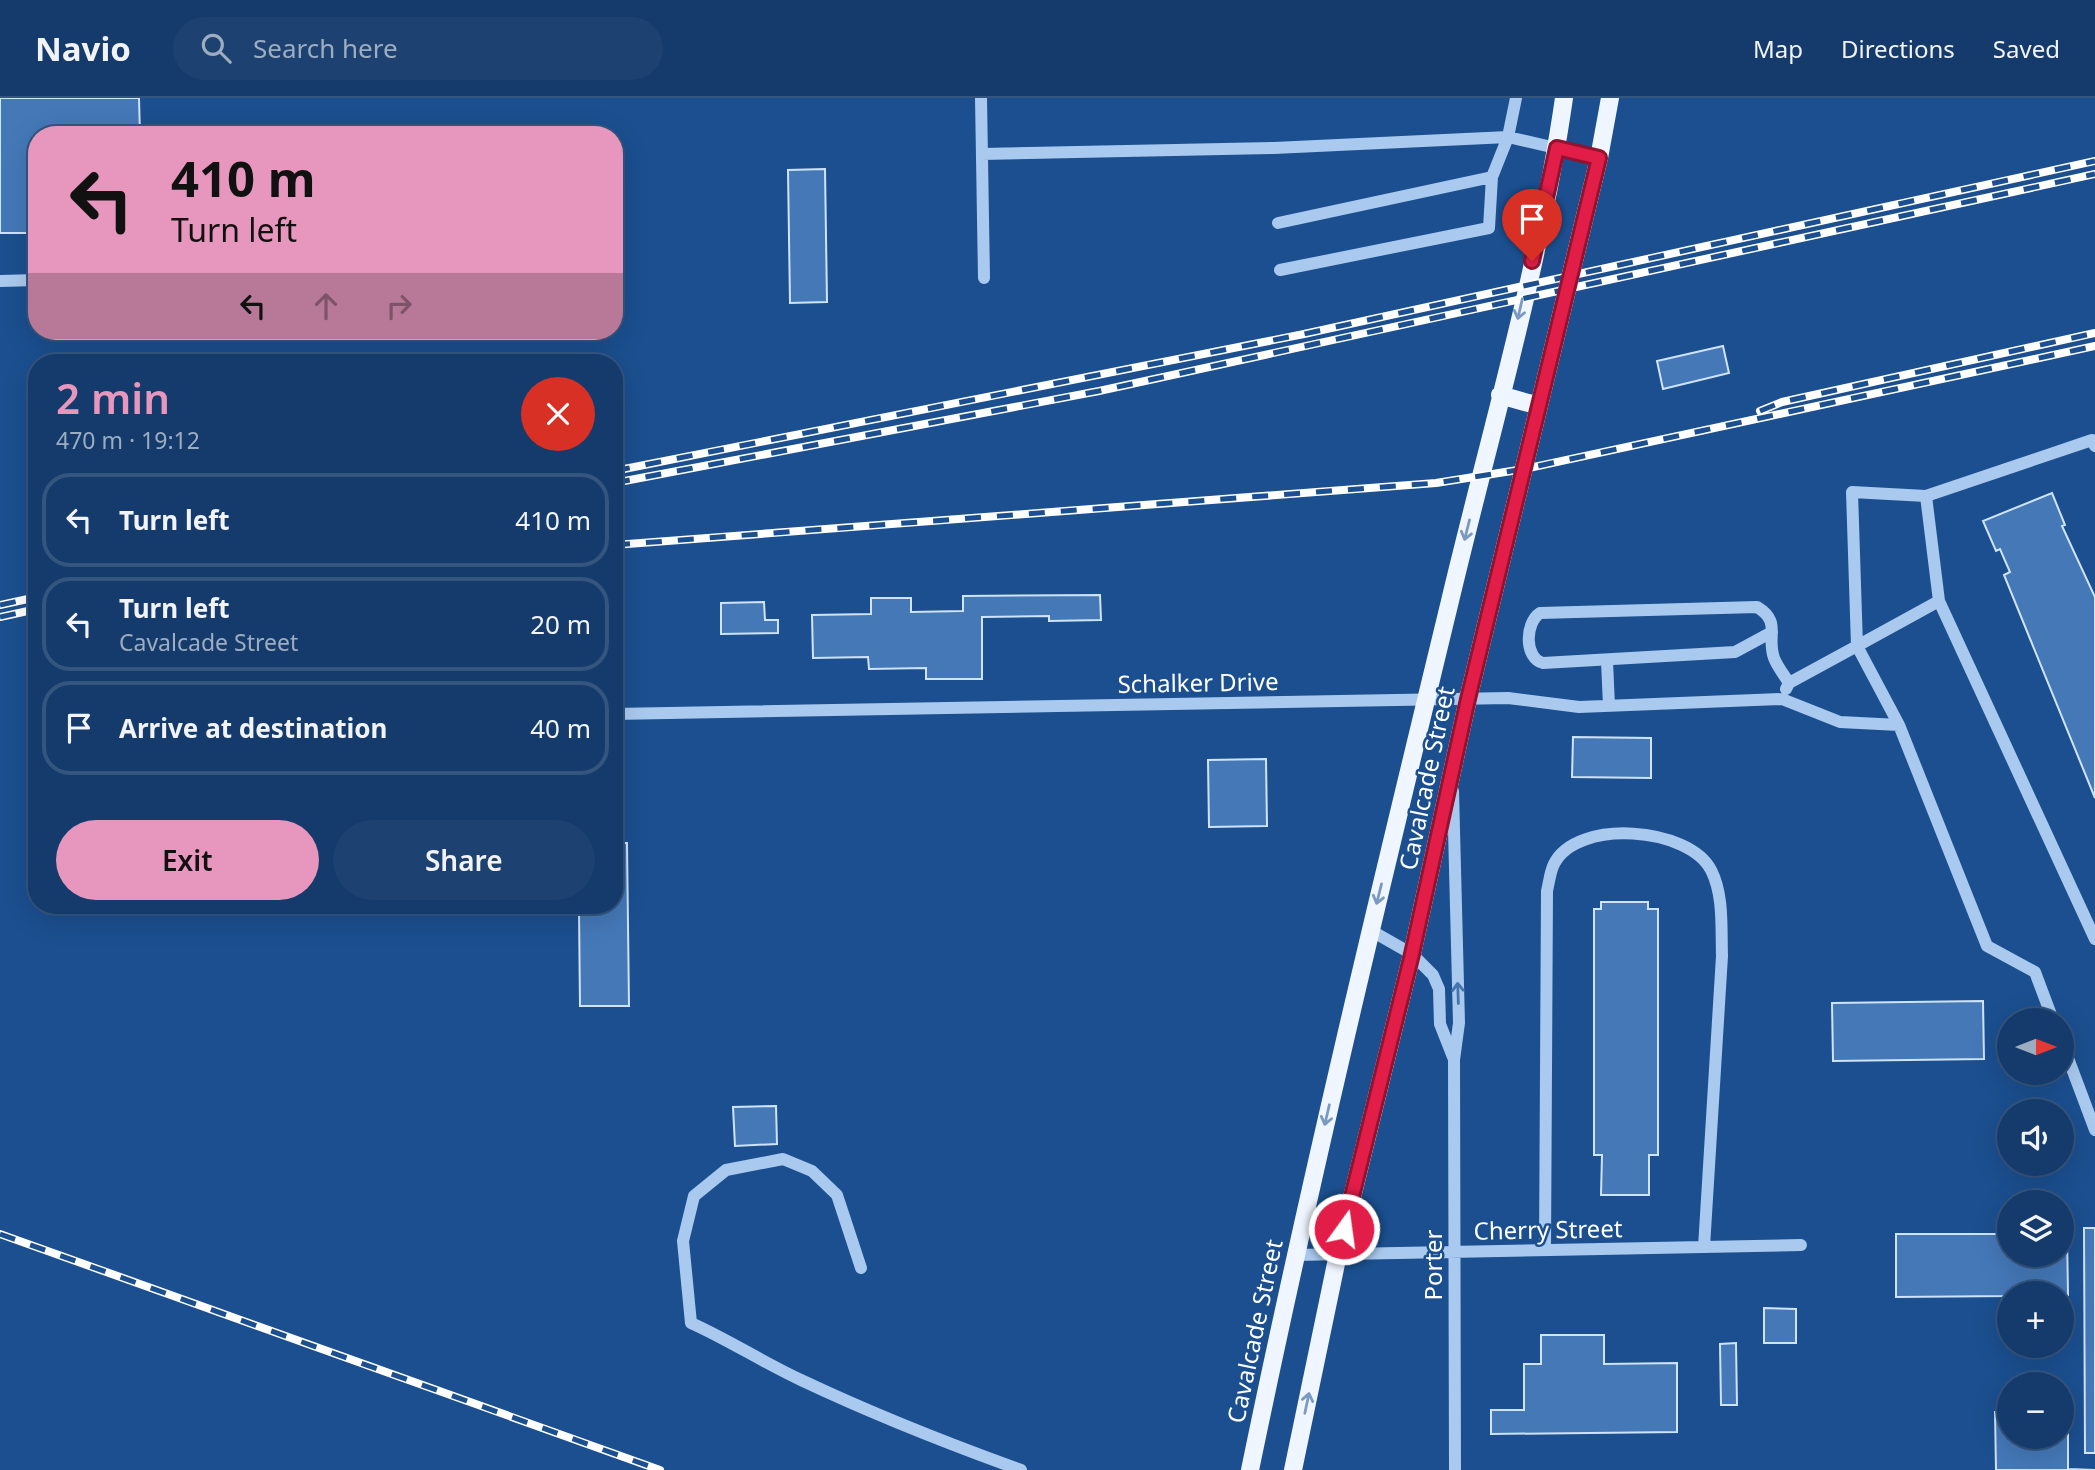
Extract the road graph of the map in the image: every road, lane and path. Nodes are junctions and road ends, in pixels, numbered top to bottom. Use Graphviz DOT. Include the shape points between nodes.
graph roads {
  1 [pos="981,98"];
  2 [pos="1516,98"];
  3 [pos="1564,98"];
  4 [pos="1610,98"];
  5 [pos="1508,137"];
  6 [pos="1557,148"];
  7 [pos="982,154"];
  8 [pos="1599,158"];
  9 [pos="1492,177"];
  10 [pos="1278,223"];
  11 [pos="1280,270"];
  12 [pos="984,278"];
  13 [pos="28,280"];
  14 [pos="0,281"];
  15 [pos="1500,395"];
  16 [pos="1539,406"];
  17 [pos="2095,446"];
  18 [pos="1926,496"];
  19 [pos="1939,601"];
  20 [pos="1772,632"];
  21 [pos="1857,646"];
  22 [pos="1608,660"];
  23 [pos="1789,683"];
  24 [pos="1426,699"];
  25 [pos="1468,699"];
  26 [pos="1782,699"];
  27 [pos="1609,706"];
  28 [pos="623,714"];
  29 [pos="1899,725"];
  30 [pos="1454,766"];
  31 [pos="1370,930"];
  32 [pos="2095,939"];
  33 [pos="1412,954"];
  34 [pos="2048,1008"];
  35 [pos="1454,1060"];
  36 [pos="2074,1074"];
  37 [pos="2095,1130"];
  38 [pos="1801,1245"];
  39 [pos="1703,1247"];
  40 [pos="1545,1250"];
  41 [pos="1452,1252"];
  42 [pos="1338,1254"];
  43 [pos="1295,1255"];
  44 [pos="861,1268"];
  45 [pos="1021,1470"];
  46 [pos="1250,1470"];
  47 [pos="1293,1470"];
  48 [pos="1455,1470"];
  1 -- 7 [label="street"];
  2 -- 5 [label="street"];
  3 -- 6 [label="main road, Cavalcade Street"];
  4 -- 8 [label="main road, Cavalcade Street"];
  5 -- 6 [label="street"];
  5 -- 7 [label="street"];
  5 -- 9 [label="street"];
  6 -- 8 [label="street"];
  6 -- 15 [label="main road, Cavalcade Street, one-way"];
  7 -- 12 [label="street"];
  8 -- 16 [label="main road, Cavalcade Street"];
  9 -- 10 [label="street"];
  9 -- 11 [label="street" via="1489,228"];
  13 -- 14 [label="street"];
  15 -- 16 [label="main road"];
  15 -- 24 [label="main road, Cavalcade Street, one-way"];
  16 -- 25 [label="main road, Cavalcade Street"];
  17 -- 18 [label="street" via="2092,440"];
  18 -- 19 [label="street"];
  18 -- 21 [label="street" via="1852,492"];
  19 -- 21 [label="street"];
  19 -- 32 [label="street"];
  20 -- 22 [label="street" via="1735,652"];
  20 -- 22 [label="street" via="1768,613 1757,607 1540,612 1533,617 1531,655 1536,661"];
  20 -- 23 [label="street" via="1773,656"];
  21 -- 23 [label="street"];
  21 -- 29 [label="street"];
  22 -- 27 [label="street"];
  23 -- 26 [label="street"];
  24 -- 25 [label="street, Schalker Drive"];
  24 -- 28 [label="street, Schalker Drive"];
  24 -- 31 [label="main road, Cavalcade Street, one-way"];
  25 -- 27 [label="street, Schalker Drive"];
  25 -- 30 [label="main road, Cavalcade Street"];
  26 -- 27 [label="street, Schalker Drive"];
  26 -- 29 [label="street" via="1840,722"];
  29 -- 34 [label="street" via="1987,946 2035,972"];
  30 -- 33 [label="main road, Cavalcade Street"];
  35 -- 30 [label="street, Porter, one-way" via="1459,1023"];
  31 -- 33 [label="street, Porter"];
  31 -- 43 [label="main road, Cavalcade Street, one-way"];
  33 -- 35 [label="street, Porter" via="1433,975 1439,989 1440,1024"];
  33 -- 42 [label="main road, Cavalcade Street"];
  35 -- 41 [label="street, Porter"];
  36 -- 37 [label="street"];
  38 -- 39 [label="street, Cherry Street"];
  39 -- 40 [label="street, Cherry Street"];
  39 -- 40 [label="street" via="1722,956 1721,908 1711,870 1691,848 1661,836 1626,834 1598,836 1573,846 1554,863 1547,891"];
  40 -- 41 [label="street, Cherry Street"];
  41 -- 42 [label="street, Cherry Street"];
  41 -- 48 [label="street, Porter"];
  42 -- 43 [label="street, Cherry Street"];
  47 -- 42 [label="main road, Cavalcade Street, one-way"];
  43 -- 46 [label="main road, Cavalcade Street"];
  44 -- 45 [label="street" via="838,1195 812,1171 783,1159 726,1170 694,1196 683,1241 691,1323 902,1427"];
}
